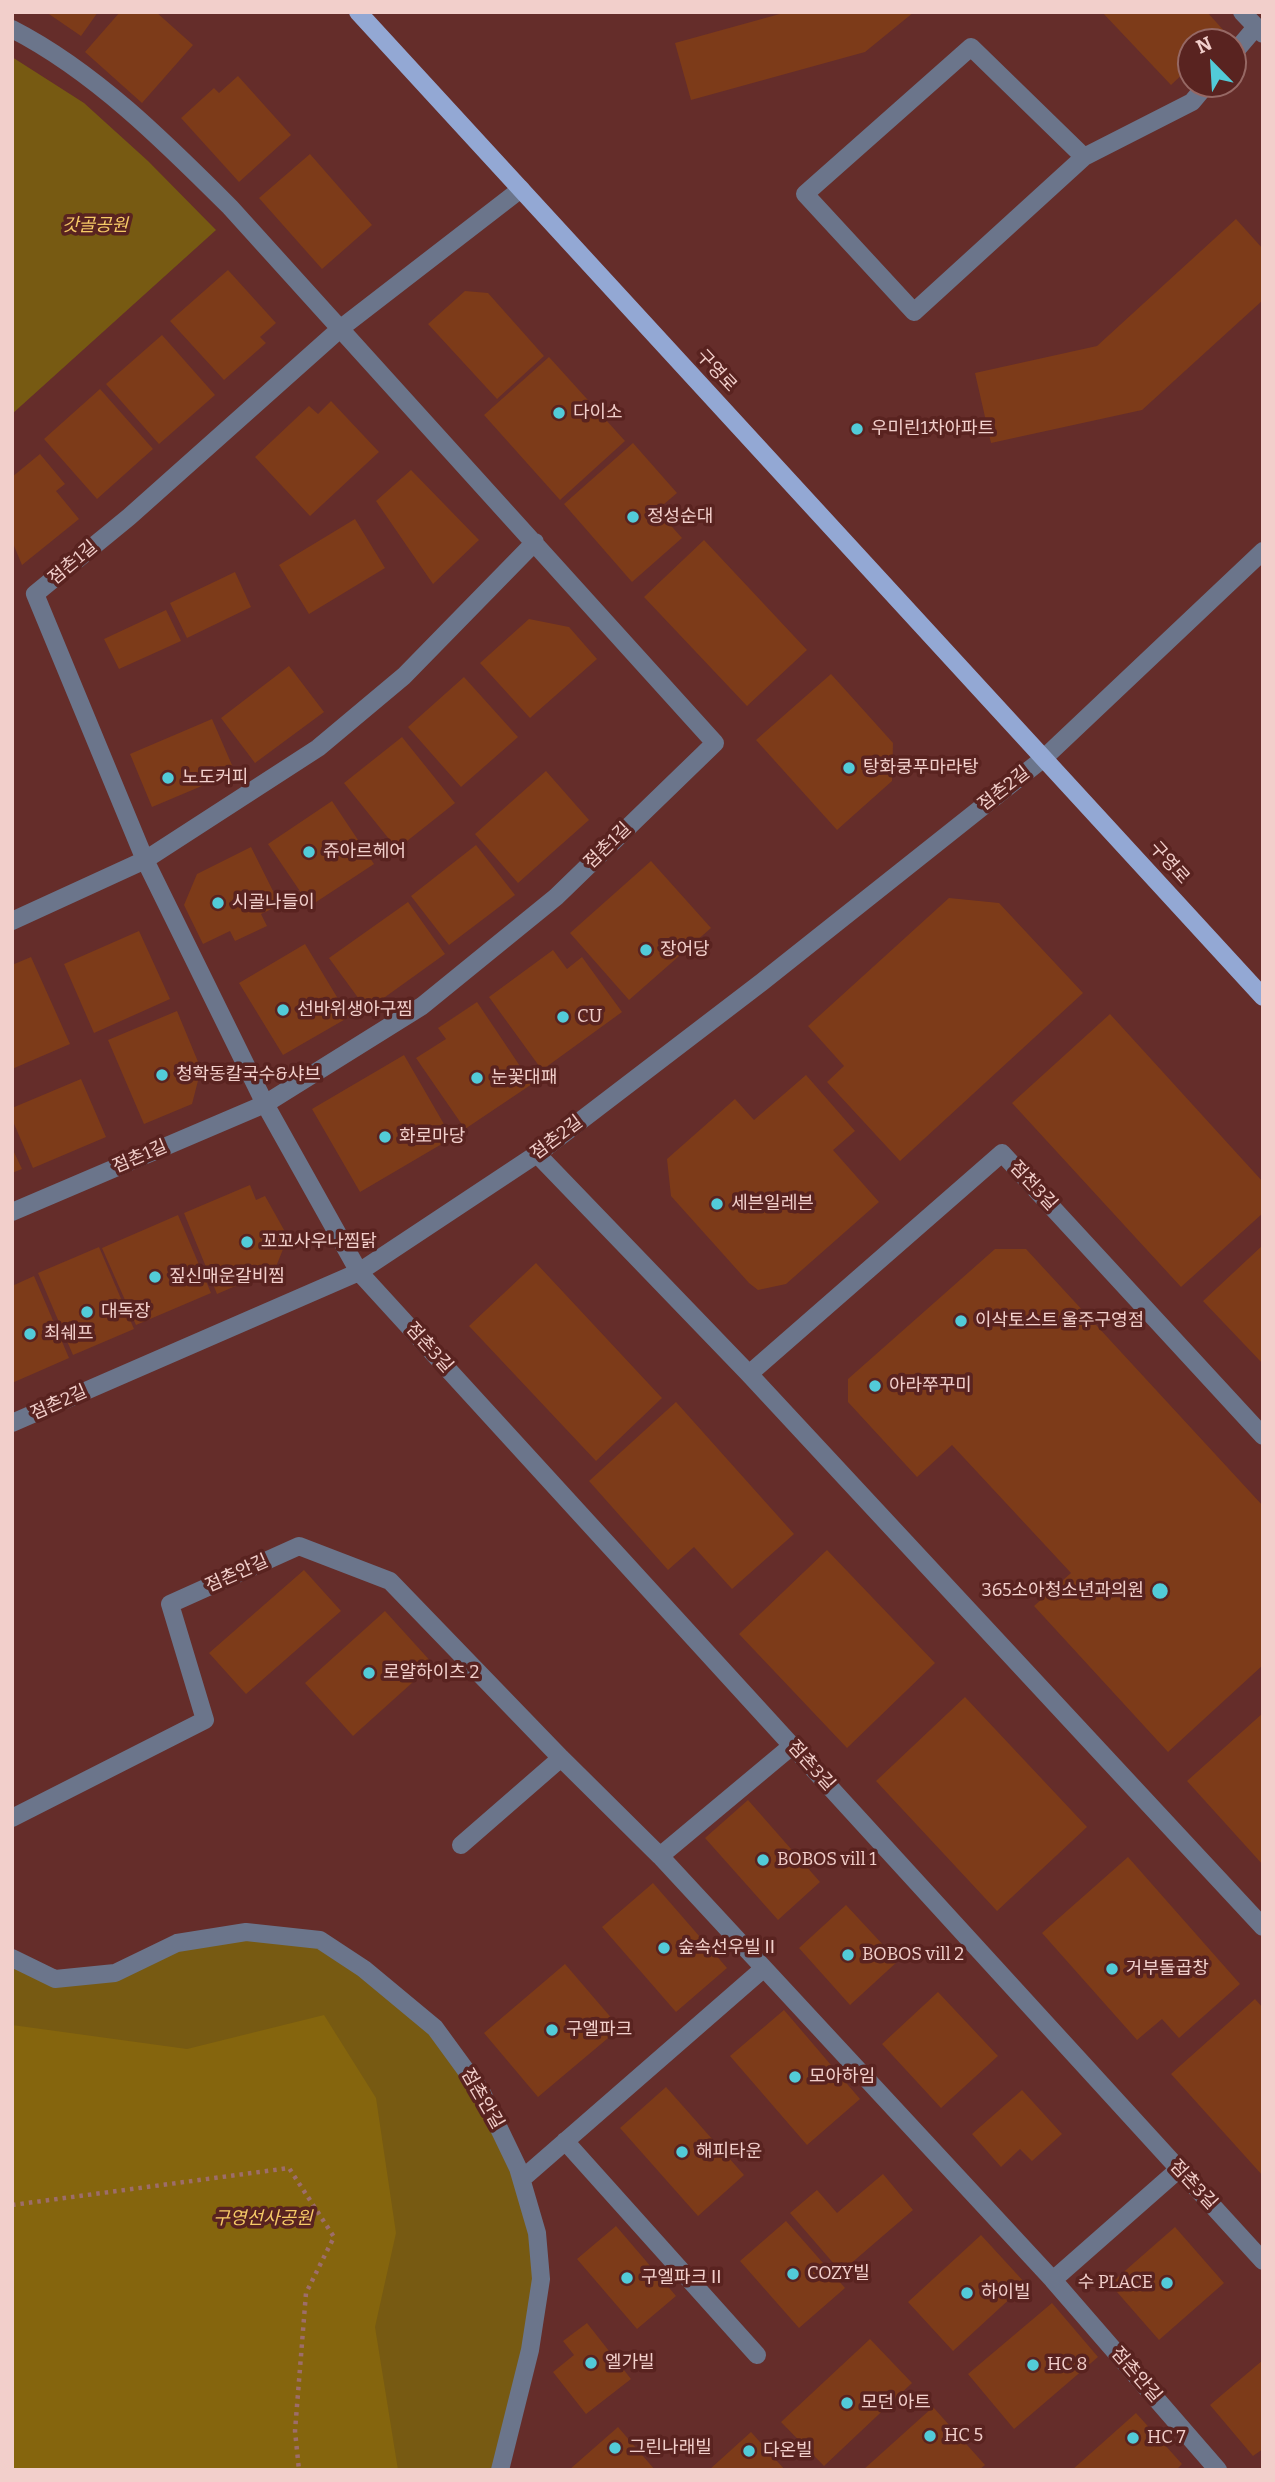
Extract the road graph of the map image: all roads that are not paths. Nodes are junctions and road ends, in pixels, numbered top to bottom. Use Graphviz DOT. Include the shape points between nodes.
graph roads {
  1 [pos="358,12"];
  2 [pos="1242,12"];
  3 [pos="12,29"];
  4 [pos="1260,31"];
  5 [pos="1196,98"];
  6 [pos="1084,157"];
  7 [pos="521,189"];
  8 [pos="341,328"];
  9 [pos="535,542"];
  10 [pos="1263,551"];
  11 [pos="1044,758"];
  12 [pos="145,860"];
  13 [pos="12,921"];
  14 [pos="1263,997"];
  15 [pos="265,1104"];
  16 [pos="537,1154"];
  17 [pos="12,1212"];
  18 [pos="359,1272"];
  19 [pos="749,1374"];
  20 [pos="12,1423"];
  21 [pos="1263,1436"];
  22 [pos="793,1745"];
  23 [pos="561,1758"];
  24 [pos="12,1818"];
  25 [pos="461,1845"];
  26 [pos="660,1856"];
  27 [pos="1263,1927"];
  28 [pos="12,1958"];
  29 [pos="764,1969"];
  30 [pos="565,2141"];
  31 [pos="1178,2169"];
  32 [pos="522,2179"];
  33 [pos="1263,2261"];
  34 [pos="1053,2280"];
  35 [pos="757,2356"];
  36 [pos="500,2470"];
  37 [pos="1218,2470"];
  1 -- 7 [label="main road, 구영로"];
  2 -- 4 [label="street"];
  3 -- 8 [label="street, 점촌1길" via="86,77 164,141"];
  5 -- 6 [label="street"];
  6 -- 6 [label="street" via="914,312 805,194 971,47"];
  7 -- 8 [label="street, 점촌1길"];
  7 -- 11 [label="main road, 구영로"];
  8 -- 9 [label="street, 점촌1길"];
  8 -- 12 [label="street, 점촌1길" via="129,517 35,594"];
  9 -- 12 [label="street" via="404,676 317,748"];
  9 -- 15 [label="street, 점촌1길" via="715,743 556,897 422,1006"];
  10 -- 11 [label="street"];
  11 -- 14 [label="main road, 구영로"];
  11 -- 16 [label="street, 점촌2길"];
  12 -- 13 [label="street"];
  12 -- 15 [label="street, 점촌3길"];
  15 -- 17 [label="street, 점촌1길"];
  15 -- 18 [label="street, 점촌3길"];
  16 -- 18 [label="street, 점촌2길"];
  16 -- 19 [label="street"];
  18 -- 20 [label="street, 점촌2길"];
  18 -- 22 [label="street, 점촌3길"];
  19 -- 21 [label="street, 점천3길" via="1002,1153"];
  19 -- 27 [label="street"];
  22 -- 26 [label="street"];
  22 -- 31 [label="street, 점촌3길"];
  23 -- 24 [label="street, 점촌안길" via="390,1581 299,1546 170,1604 205,1720"];
  23 -- 25 [label="street"];
  23 -- 26 [label="street, 점촌안길"];
  26 -- 29 [label="street, 점촌안길"];
  28 -- 32 [label="street, 점촌안길" via="55,1979 115,1973 177,1943 246,1932 320,1940 364,1969 435,2028 481,2091"];
  29 -- 30 [label="street"];
  29 -- 34 [label="street, 점촌안길"];
  30 -- 32 [label="street"];
  30 -- 35 [label="street"];
  31 -- 33 [label="street, 점촌3길"];
  31 -- 34 [label="street"];
  32 -- 36 [label="street, 점촌안길" via="537,2232 541,2279 530,2350"];
  34 -- 37 [label="street, 점촌안길"];
}
